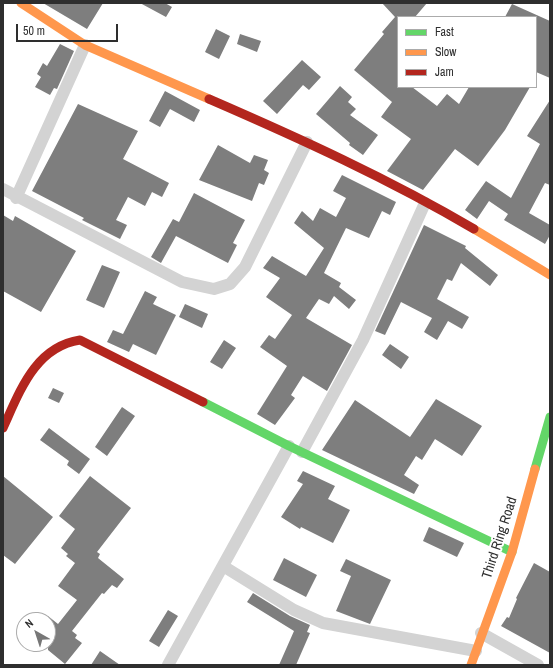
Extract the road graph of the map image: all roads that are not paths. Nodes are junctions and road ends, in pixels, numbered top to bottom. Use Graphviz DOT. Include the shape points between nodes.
graph roads {
  1 [pos="21,3"];
  2 [pos="85,45"];
  3 [pos="307,142"];
  4 [pos="3,189"];
  5 [pos="16,198"];
  6 [pos="425,203"];
  7 [pos="550,275"];
  8 [pos="550,417"];
  9 [pos="3,428"];
  10 [pos="289,446"];
  11 [pos="302,452"];
  12 [pos="512,552"];
  13 [pos="223,566"];
  14 [pos="481,633"];
  15 [pos="476,651"];
  16 [pos="168,665"];
  17 [pos="471,665"];
  18 [pos="538,665"];
  1 -- 2 [label="street"];
  2 -- 3 [label="street"];
  2 -- 5 [label="street"];
  3 -- 5 [label="street" via="245,267 230,284 214,289 182,282"];
  3 -- 6 [label="street"];
  4 -- 5 [label="street"];
  6 -- 7 [label="street"];
  6 -- 11 [label="street" via="363,340"];
  8 -- 12 [label="street, Third Ring Road"];
  9 -- 10 [label="street" via="26,380 49,352 64,343 80,340"];
  10 -- 11 [label="street"];
  10 -- 13 [label="street"];
  11 -- 12 [label="street"];
  12 -- 14 [label="street, Third Ring Road"];
  13 -- 15 [label="street" via="294,610 323,623"];
  13 -- 16 [label="street"];
  14 -- 15 [label="street, Third Ring Road"];
  14 -- 18 [label="street"];
  15 -- 17 [label="street, Third Ring Road"];
}
